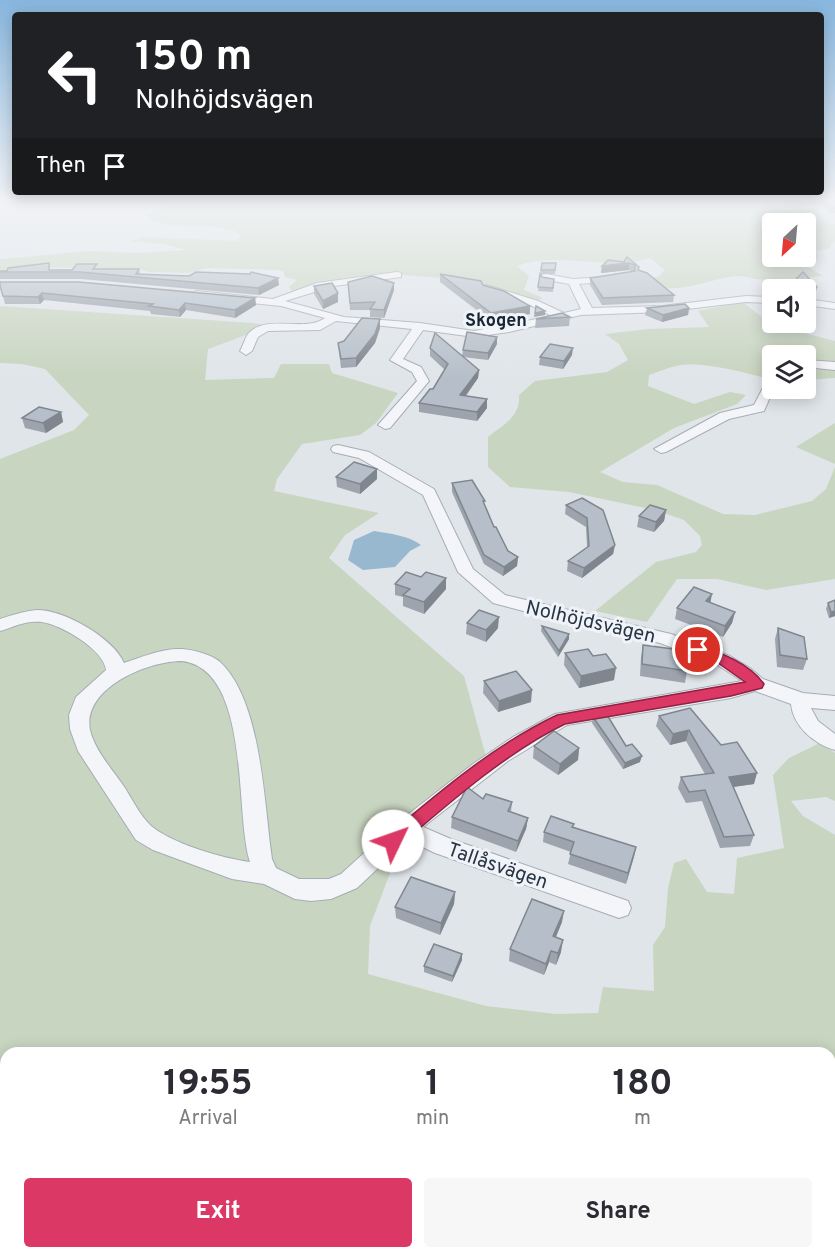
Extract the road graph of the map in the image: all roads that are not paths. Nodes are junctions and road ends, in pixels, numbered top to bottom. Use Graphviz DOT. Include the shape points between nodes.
graph roads {
  1 [pos="397,275"];
  2 [pos="546,277"];
  3 [pos="621,277"];
  4 [pos="573,282"];
  5 [pos="488,288"];
  6 [pos="186,294"];
  7 [pos="762,300"];
  8 [pos="274,302"];
  9 [pos="816,303"];
  10 [pos="835,306"];
  11 [pos="588,311"];
  12 [pos="562,316"];
  13 [pos="333,318"];
  14 [pos="420,326"];
  15 [pos="246,351"];
  16 [pos="816,365"];
  17 [pos="835,366"];
  18 [pos="764,399"];
  19 [pos="385,424"];
  20 [pos="338,449"];
  21 [pos="661,449"];
  22 [pos="0,625"];
  23 [pos="116,672"];
  24 [pos="756,684"];
  25 [pos="801,699"];
  26 [pos="835,703"];
  27 [pos="835,743"];
  28 [pos="405,829"];
  29 [pos="268,875"];
  30 [pos="619,908"];
  1 -- 8 [label="street" via="300,292"];
  2 -- 4 [label="street"];
  3 -- 4 [label="street"];
  4 -- 11 [label="street"];
  5 -- 12 [label="street"];
  6 -- 8 [label="street"];
  7 -- 11 [label="street"];
  8 -- 13 [label="street"];
  9 -- 10 [label="street"];
  11 -- 12 [label="street"];
  12 -- 14 [label="street" via="489,333 456,333"];
  13 -- 14 [label="street"];
  13 -- 15 [label="street" via="320,327 266,328 253,335"];
  14 -- 19 [label="street" via="396,360 417,370 423,381"];
  16 -- 17 [label="street"];
  18 -- 21 [label="street" via="759,408 725,417"];
  20 -- 24 [label="street, Nolhöjdsvägen" via="364,455 429,492 466,572 499,599 665,638 723,660"];
  22 -- 23 [label="street" via="39,615 64,623 103,648 114,659"];
  23 -- 29 [label="street" via="168,655 200,659 215,668 228,689 247,741 258,848"];
  23 -- 29 [label="street" via="83,702 80,729 85,746 144,834 200,859"];
  24 -- 25 [label="street, Nolhöjdsvägen"];
  24 -- 28 [label="street" via="562,719 453,790"];
  25 -- 26 [label="street, Nolhöjdsvägen"];
  25 -- 27 [label="street" via="808,722"];
  28 -- 29 [label="street" via="350,881 331,889 295,889"];
  28 -- 30 [label="street, Tallåsvägen" via="442,846"];
}
